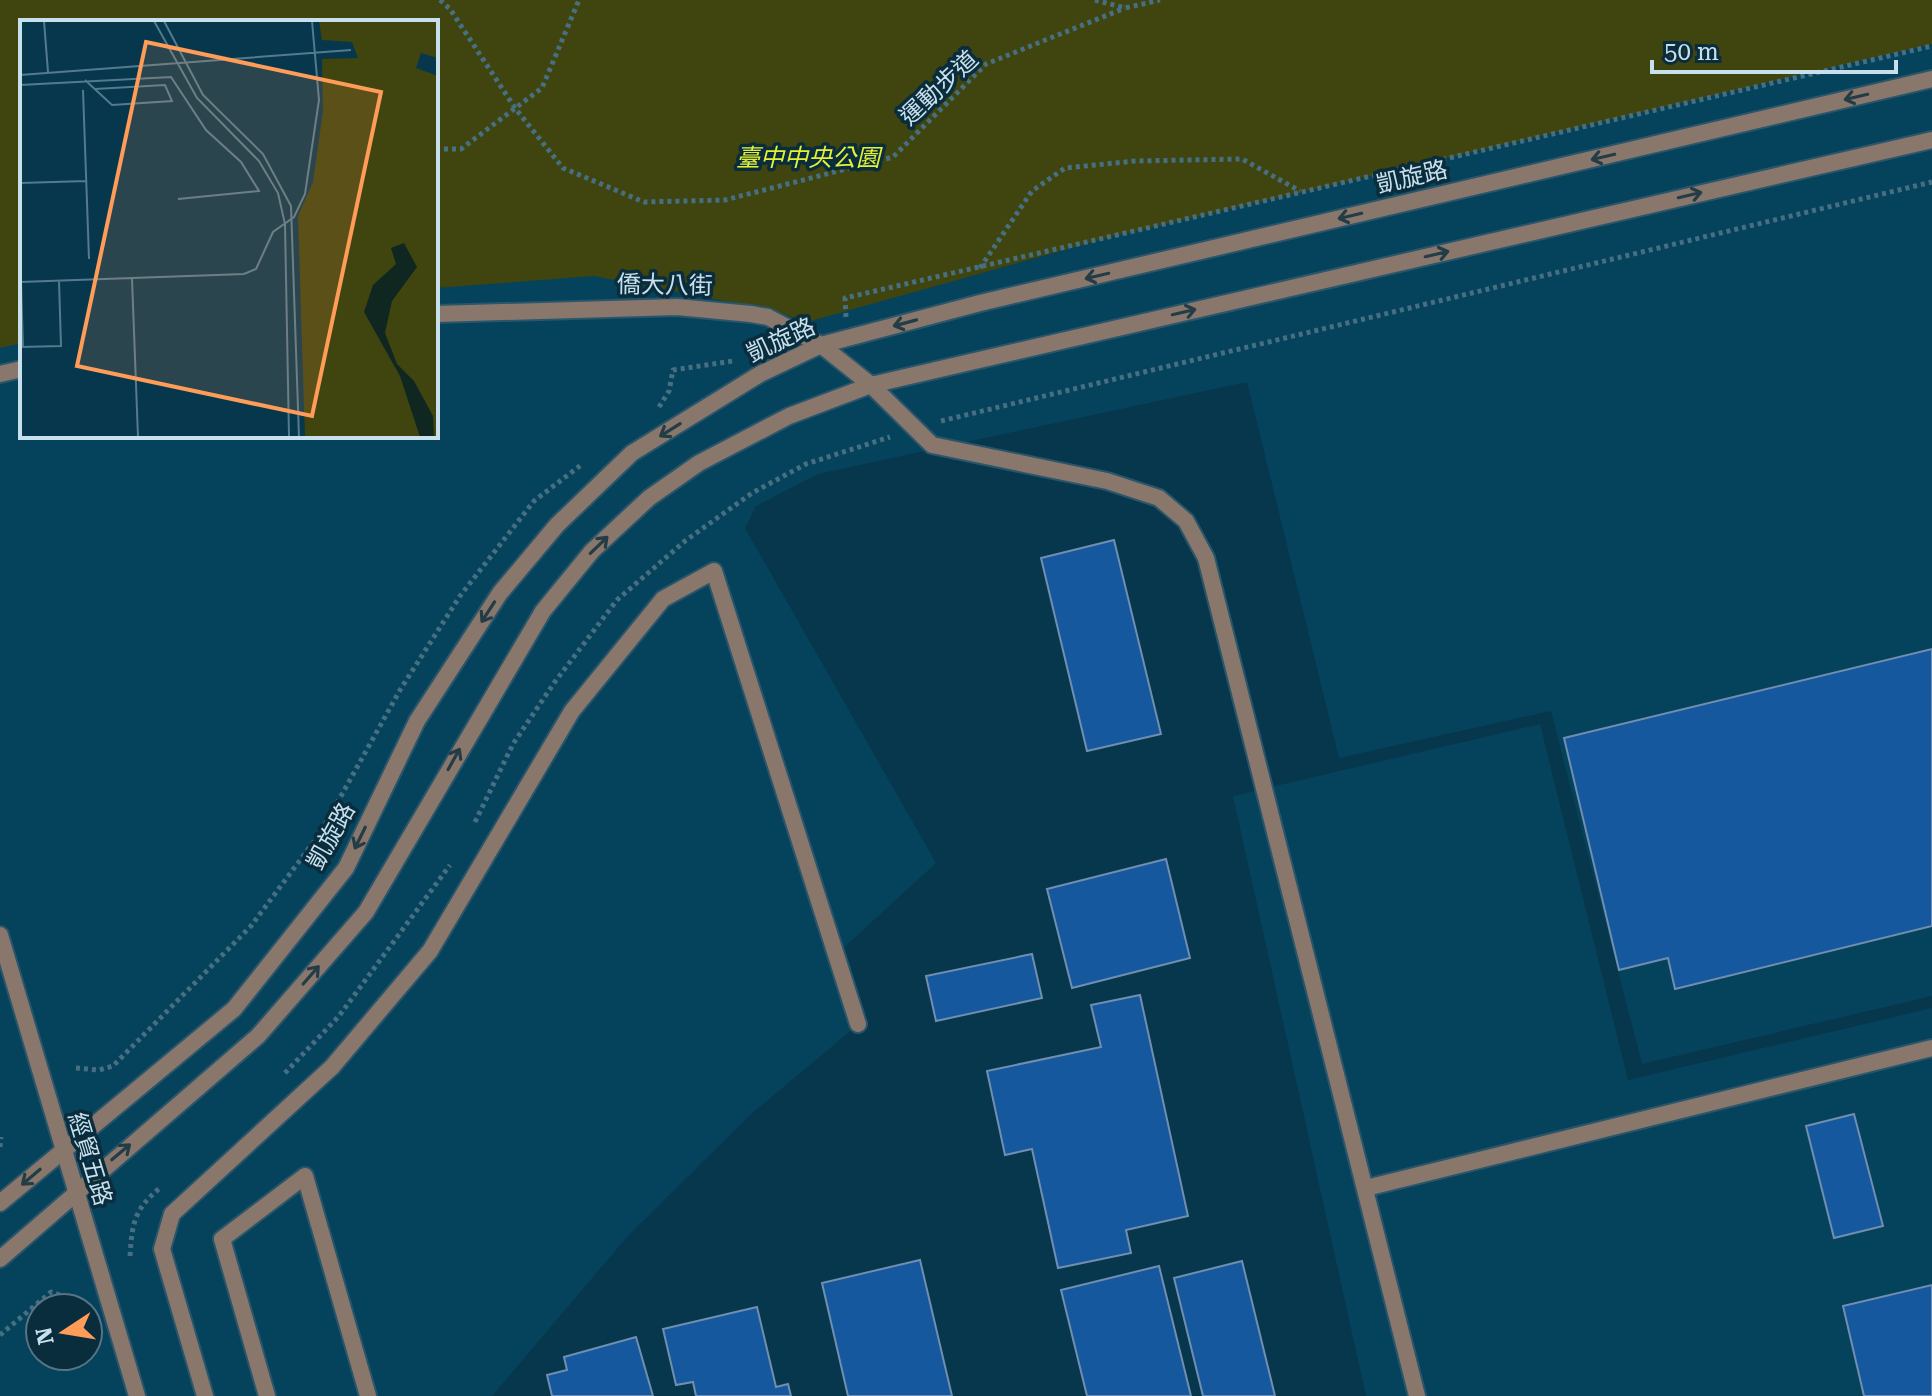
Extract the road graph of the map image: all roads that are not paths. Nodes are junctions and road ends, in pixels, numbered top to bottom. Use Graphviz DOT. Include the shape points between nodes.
graph roads {
  1 [pos="1932,79"];
  2 [pos="1932,140"];
  3 [pos="438,314"];
  4 [pos="821,345"];
  5 [pos="20,369"];
  6 [pos="0,374"];
  7 [pos="871,385"];
  8 [pos="0,935"];
  9 [pos="858,1024"];
  10 [pos="1932,1048"];
  11 [pos="62,1152"];
  12 [pos="1366,1188"];
  13 [pos="76,1191"];
  14 [pos="0,1203"];
  15 [pos="0,1259"];
  16 [pos="137,1396"];
  17 [pos="205,1396"];
  18 [pos="267,1396"];
  19 [pos="368,1396"];
  20 [pos="1417,1396"];
  1 -- 4 [label="street, 凱旋路, one-way"];
  7 -- 2 [label="street, one-way"];
  3 -- 4 [label="street, 僑大八街" via="728,310 768,317"];
  4 -- 7 [label="street, 僑大八街"];
  4 -- 11 [label="street, 凱旋路, one-way" via="760,374 632,453 557,525 500,593 417,721 346,868 234,1009"];
  5 -- 6 [label="street"];
  7 -- 12 [label="street, 僑大八街" via="932,445 1107,481 1159,498 1186,521 1206,558"];
  13 -- 7 [label="street, one-way" via="258,1036 366,912 543,611 592,551 649,498 699,463 789,416"];
  8 -- 11 [label="street, 經貿五路"];
  9 -- 17 [label="street" via="714,571 663,599 572,711 430,951 332,1067 172,1214 162,1249"];
  10 -- 12 [label="street"];
  11 -- 13 [label="street, 經貿五路"];
  11 -- 14 [label="street, 凱旋路, one-way"];
  12 -- 20 [label="street, 僑大八街"];
  13 -- 15 [label="street"];
  13 -- 16 [label="street, 經貿五路"];
  18 -- 19 [label="street" via="222,1239 305,1176"];
}
